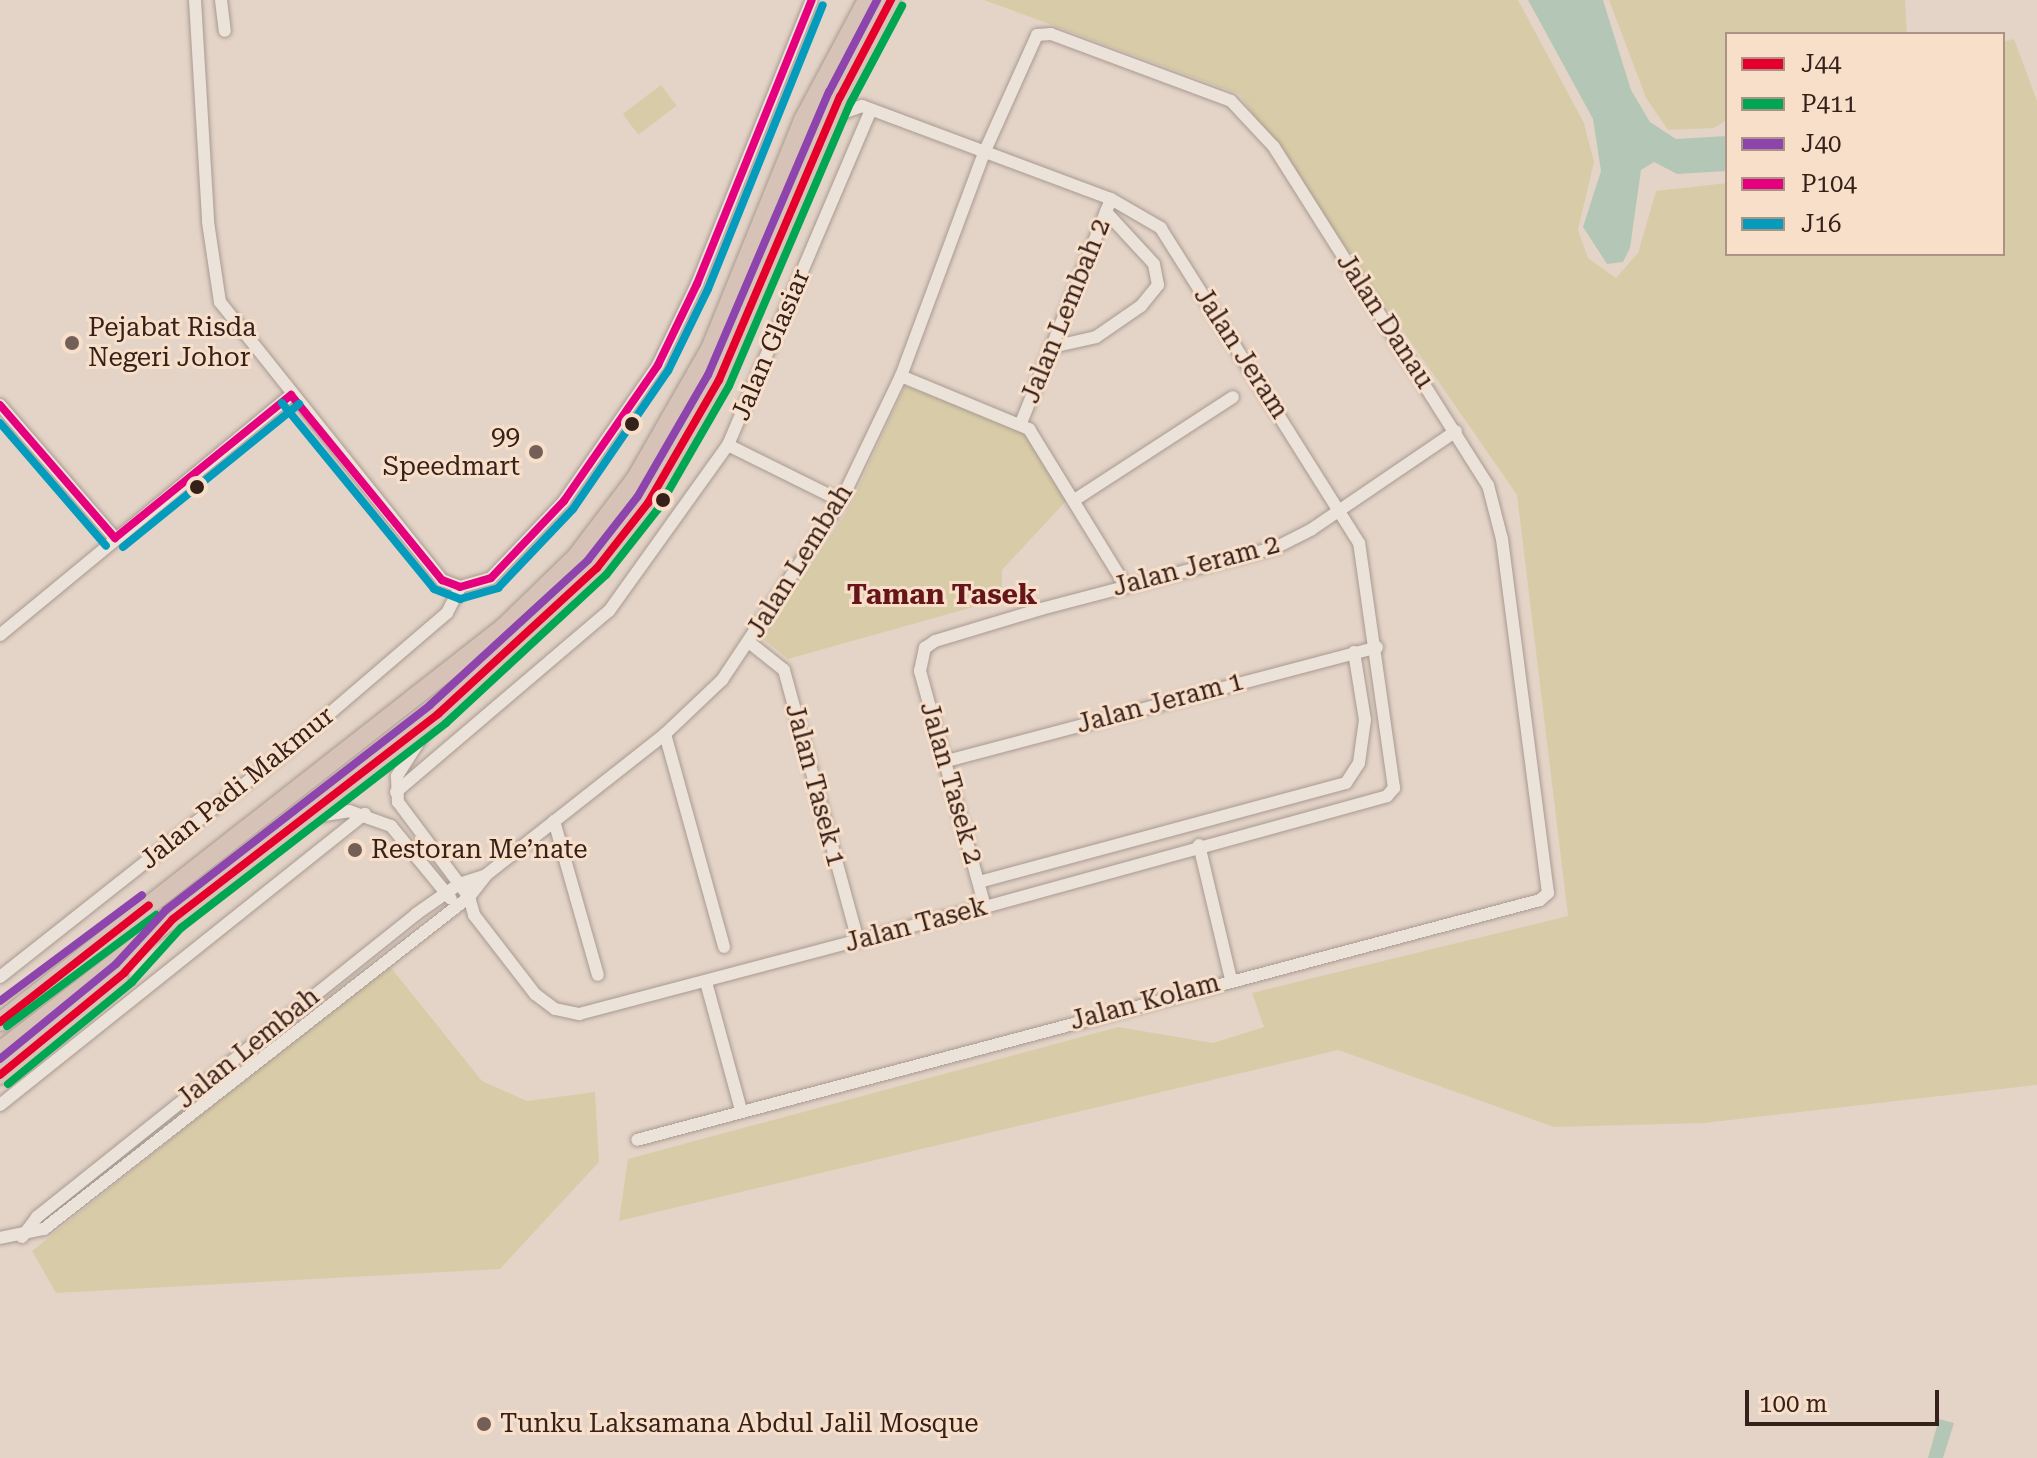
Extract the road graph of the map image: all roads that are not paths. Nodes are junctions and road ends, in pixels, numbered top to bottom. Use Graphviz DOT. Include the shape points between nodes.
graph roads {
  1 [pos="195,0"];
  2 [pos="221,0"];
  3 [pos="812,0"];
  4 [pos="867,0"];
  5 [pos="890,3"];
  6 [pos="225,31"];
  7 [pos="851,76"];
  8 [pos="866,108"];
  9 [pos="831,118"];
  10 [pos="984,153"];
  11 [pos="1111,199"];
  12 [pos="1106,212"];
  13 [pos="1052,347"];
  14 [pos="901,376"];
  15 [pos="291,395"];
  16 [pos="1233,397"];
  17 [pos="0,405"];
  18 [pos="1021,423"];
  19 [pos="1456,431"];
  20 [pos="728,445"];
  21 [pos="1076,499"];
  22 [pos="841,501"];
  23 [pos="1340,510"];
  24 [pos="115,538"];
  25 [pos="1125,585"];
  26 [pos="460,587"];
  27 [pos="0,635"];
  28 [pos="750,643"];
  29 [pos="1377,647"];
  30 [pos="1354,652"];
  31 [pos="920,659"];
  32 [pos="438,714"];
  33 [pos="665,734"];
  34 [pos="943,762"];
  35 [pos="1394,788"];
  36 [pos="396,792"];
  37 [pos="365,814"];
  38 [pos="554,821"];
  39 [pos="295,826"];
  40 [pos="1199,845"];
  41 [pos="486,875"];
  42 [pos="979,882"];
  43 [pos="459,884"];
  44 [pos="447,893"];
  45 [pos="1548,893"];
  46 [pos="469,897"];
  47 [pos="457,907"];
  48 [pos="985,907"];
  49 [pos="474,915"];
  50 [pos="173,919"];
  51 [pos="858,941"];
  52 [pos="724,947"];
  53 [pos="598,975"];
  54 [pos="0,977"];
  55 [pos="1231,979"];
  56 [pos="706,982"];
  57 [pos="0,1019"];
  58 [pos="279,1024"];
  59 [pos="288,1035"];
  60 [pos="0,1051"];
  61 [pos="0,1075"];
  62 [pos="0,1105"];
  63 [pos="741,1110"];
  64 [pos="637,1140"];
  65 [pos="126,1145"];
  66 [pos="135,1157"];
  67 [pos="22,1237"];
  68 [pos="0,1238"];
  1 -- 15 [label="street" via="220,302"];
  2 -- 6 [label="street"];
  3 -- 26 [label="street" via="697,284 658,365 564,501 491,578"];
  4 -- 57 [label="highway" via="803,120 710,349 636,478 576,557 504,627"];
  5 -- 7 [label="highway"];
  7 -- 8 [label="street"];
  7 -- 9 [label="highway"];
  8 -- 9 [label="street"];
  8 -- 10 [label="street, Jalan Jeram"];
  8 -- 20 [label="street, Jalan Glasiar"];
  9 -- 32 [label="highway" via="741,337 648,503 574,592"];
  10 -- 11 [label="street, Jalan Jeram"];
  10 -- 14 [label="street, Jalan Lembah"];
  10 -- 19 [label="street, Jalan Danau" via="1031,41 1044,32 1231,101 1274,147"];
  11 -- 12 [label="street, Jalan Lembah 2"];
  11 -- 23 [label="street, Jalan Jeram" via="1161,228"];
  12 -- 13 [label="street, Jalan Lembah 2"];
  12 -- 13 [label="street" via="1154,264 1158,285 1141,306 1096,337"];
  13 -- 18 [label="street, Jalan Lembah 2"];
  14 -- 18 [label="street"];
  14 -- 22 [label="street, Jalan Lembah"];
  15 -- 24 [label="street"];
  15 -- 26 [label="street" via="442,580"];
  16 -- 21 [label="street"];
  17 -- 24 [label="street"];
  18 -- 21 [label="street" via="1036,436"];
  19 -- 23 [label="street, Jalan Jeram 2"];
  19 -- 45 [label="street, Jalan Danau" via="1488,485 1502,539"];
  20 -- 22 [label="street"];
  20 -- 36 [label="street, Jalan Glasiar" via="609,611"];
  21 -- 25 [label="street"];
  22 -- 28 [label="street, Jalan Lembah"];
  23 -- 25 [label="street, Jalan Jeram 2" via="1277,547"];
  23 -- 29 [label="street, Jalan Jeram" via="1359,543"];
  24 -- 27 [label="street"];
  25 -- 31 [label="street, Jalan Jeram 2" via="935,641"];
  26 -- 54 [label="street, Jalan Padi Makmur" via="447,613 280,756"];
  28 -- 33 [label="street, Jalan Lembah" via="722,680"];
  28 -- 51 [label="street, Jalan Tasek 1" via="784,670"];
  29 -- 30 [label="street, Jalan Jeram 1"];
  29 -- 35 [label="street, Jalan Jeram"];
  30 -- 34 [label="street, Jalan Jeram 1"];
  30 -- 42 [label="street, Jalan Tasek" via="1365,720 1359,763 1346,783"];
  31 -- 34 [label="street, Jalan Tasek 2"];
  32 -- 36 [label="street" via="397,776"];
  32 -- 39 [label="highway"];
  33 -- 38 [label="street, Jalan Lembah"];
  33 -- 52 [label="street"];
  34 -- 42 [label="street, Jalan Tasek 2"];
  35 -- 40 [label="street, Jalan Tasek" via="1387,796"];
  36 -- 43 [label="street, Jalan Tasek" via="404,814"];
  37 -- 39 [label="street" via="338,810"];
  37 -- 44 [label="street, Jalan Tasek" via="391,826"];
  37 -- 62 [label="street"];
  38 -- 41 [label="street, Jalan Lembah"];
  38 -- 53 [label="street"];
  39 -- 50 [label="highway"];
  40 -- 48 [label="street, Jalan Tasek"];
  40 -- 55 [label="street"];
  41 -- 43 [label="street, Jalan Lembah"];
  41 -- 46 [label="street, Jalan Lembah"];
  42 -- 48 [label="street, Jalan Tasek 2"];
  43 -- 44 [label="street, Jalan Lembah"];
  43 -- 46 [label="street, Jalan Tasek"];
  44 -- 47 [label="street, Jalan Tasek"];
  44 -- 58 [label="street, Jalan Lembah"];
  45 -- 55 [label="street, Jalan Kolam" via="1540,900"];
  46 -- 47 [label="street, Jalan Lembah"];
  46 -- 49 [label="street, Jalan Tasek"];
  47 -- 49 [label="street, Jalan Tasek"];
  47 -- 59 [label="street, Jalan Lembah"];
  48 -- 51 [label="street, Jalan Tasek"];
  49 -- 56 [label="street, Jalan Tasek" via="535,994 555,1009 579,1014"];
  50 -- 60 [label="highway"];
  50 -- 61 [label="highway" via="124,973"];
  51 -- 56 [label="street, Jalan Tasek"];
  55 -- 63 [label="street, Jalan Kolam"];
  56 -- 63 [label="street"];
  58 -- 59 [label="street"];
  58 -- 65 [label="street, Jalan Lembah"];
  59 -- 66 [label="street, Jalan Lembah"];
  63 -- 64 [label="street, Jalan Kolam"];
  65 -- 66 [label="street"];
  65 -- 67 [label="street, Jalan Lembah" via="37,1217"];
  66 -- 67 [label="street, Jalan Lembah" via="44,1229"];
  67 -- 68 [label="street, Jalan Lembah"];
}
